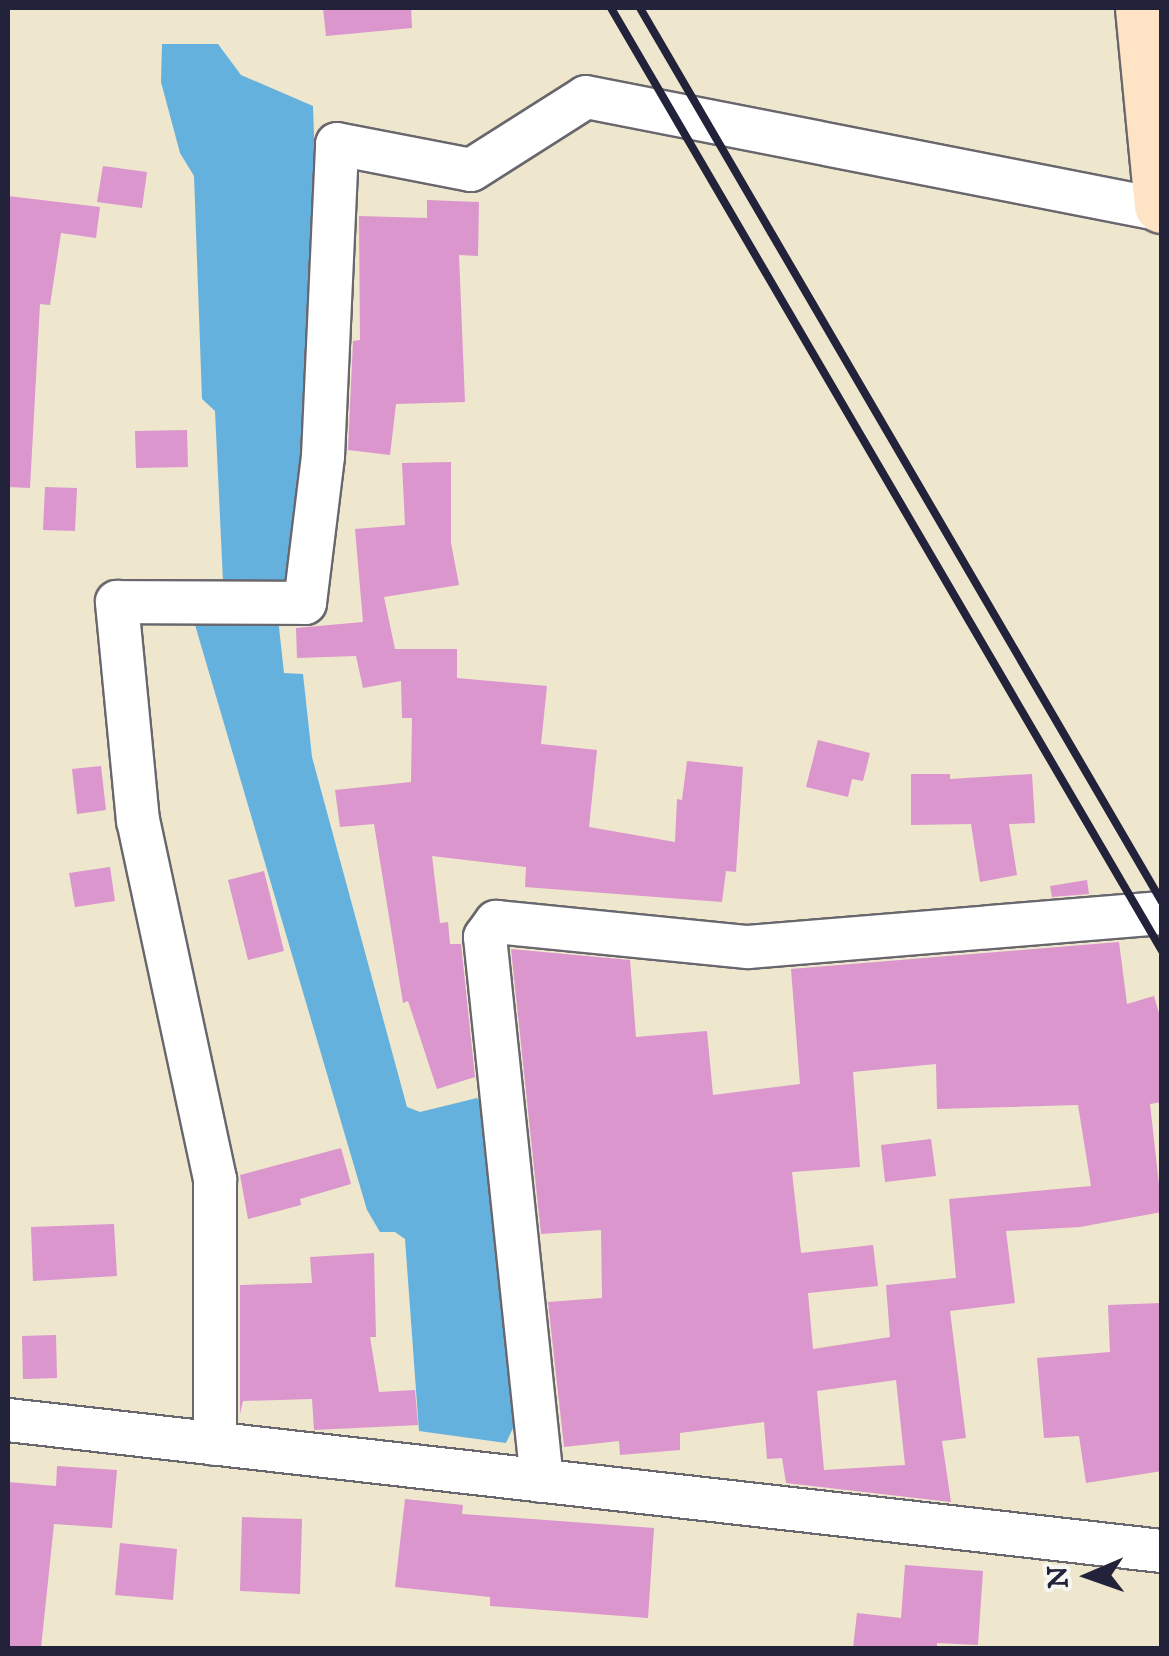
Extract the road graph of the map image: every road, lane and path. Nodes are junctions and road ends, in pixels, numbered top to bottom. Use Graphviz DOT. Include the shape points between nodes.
graph roads {
  1 [pos="1143,8"];
  2 [pos="1162,207"];
  3 [pos="1162,913"];
  4 [pos="8,1420"];
  5 [pos="215,1444"];
  6 [pos="542,1481"];
  7 [pos="1162,1551"];
  1 -- 2 [label="street"];
  2 -- 5 [label="street" via="586,97 470,170 337,144 323,456 305,603 117,602 138,821 215,1179"];
  3 -- 6 [label="street" via="748,948 496,922 485,937"];
  4 -- 5 [label="street"];
  5 -- 6 [label="street"];
  6 -- 7 [label="street"];
}
